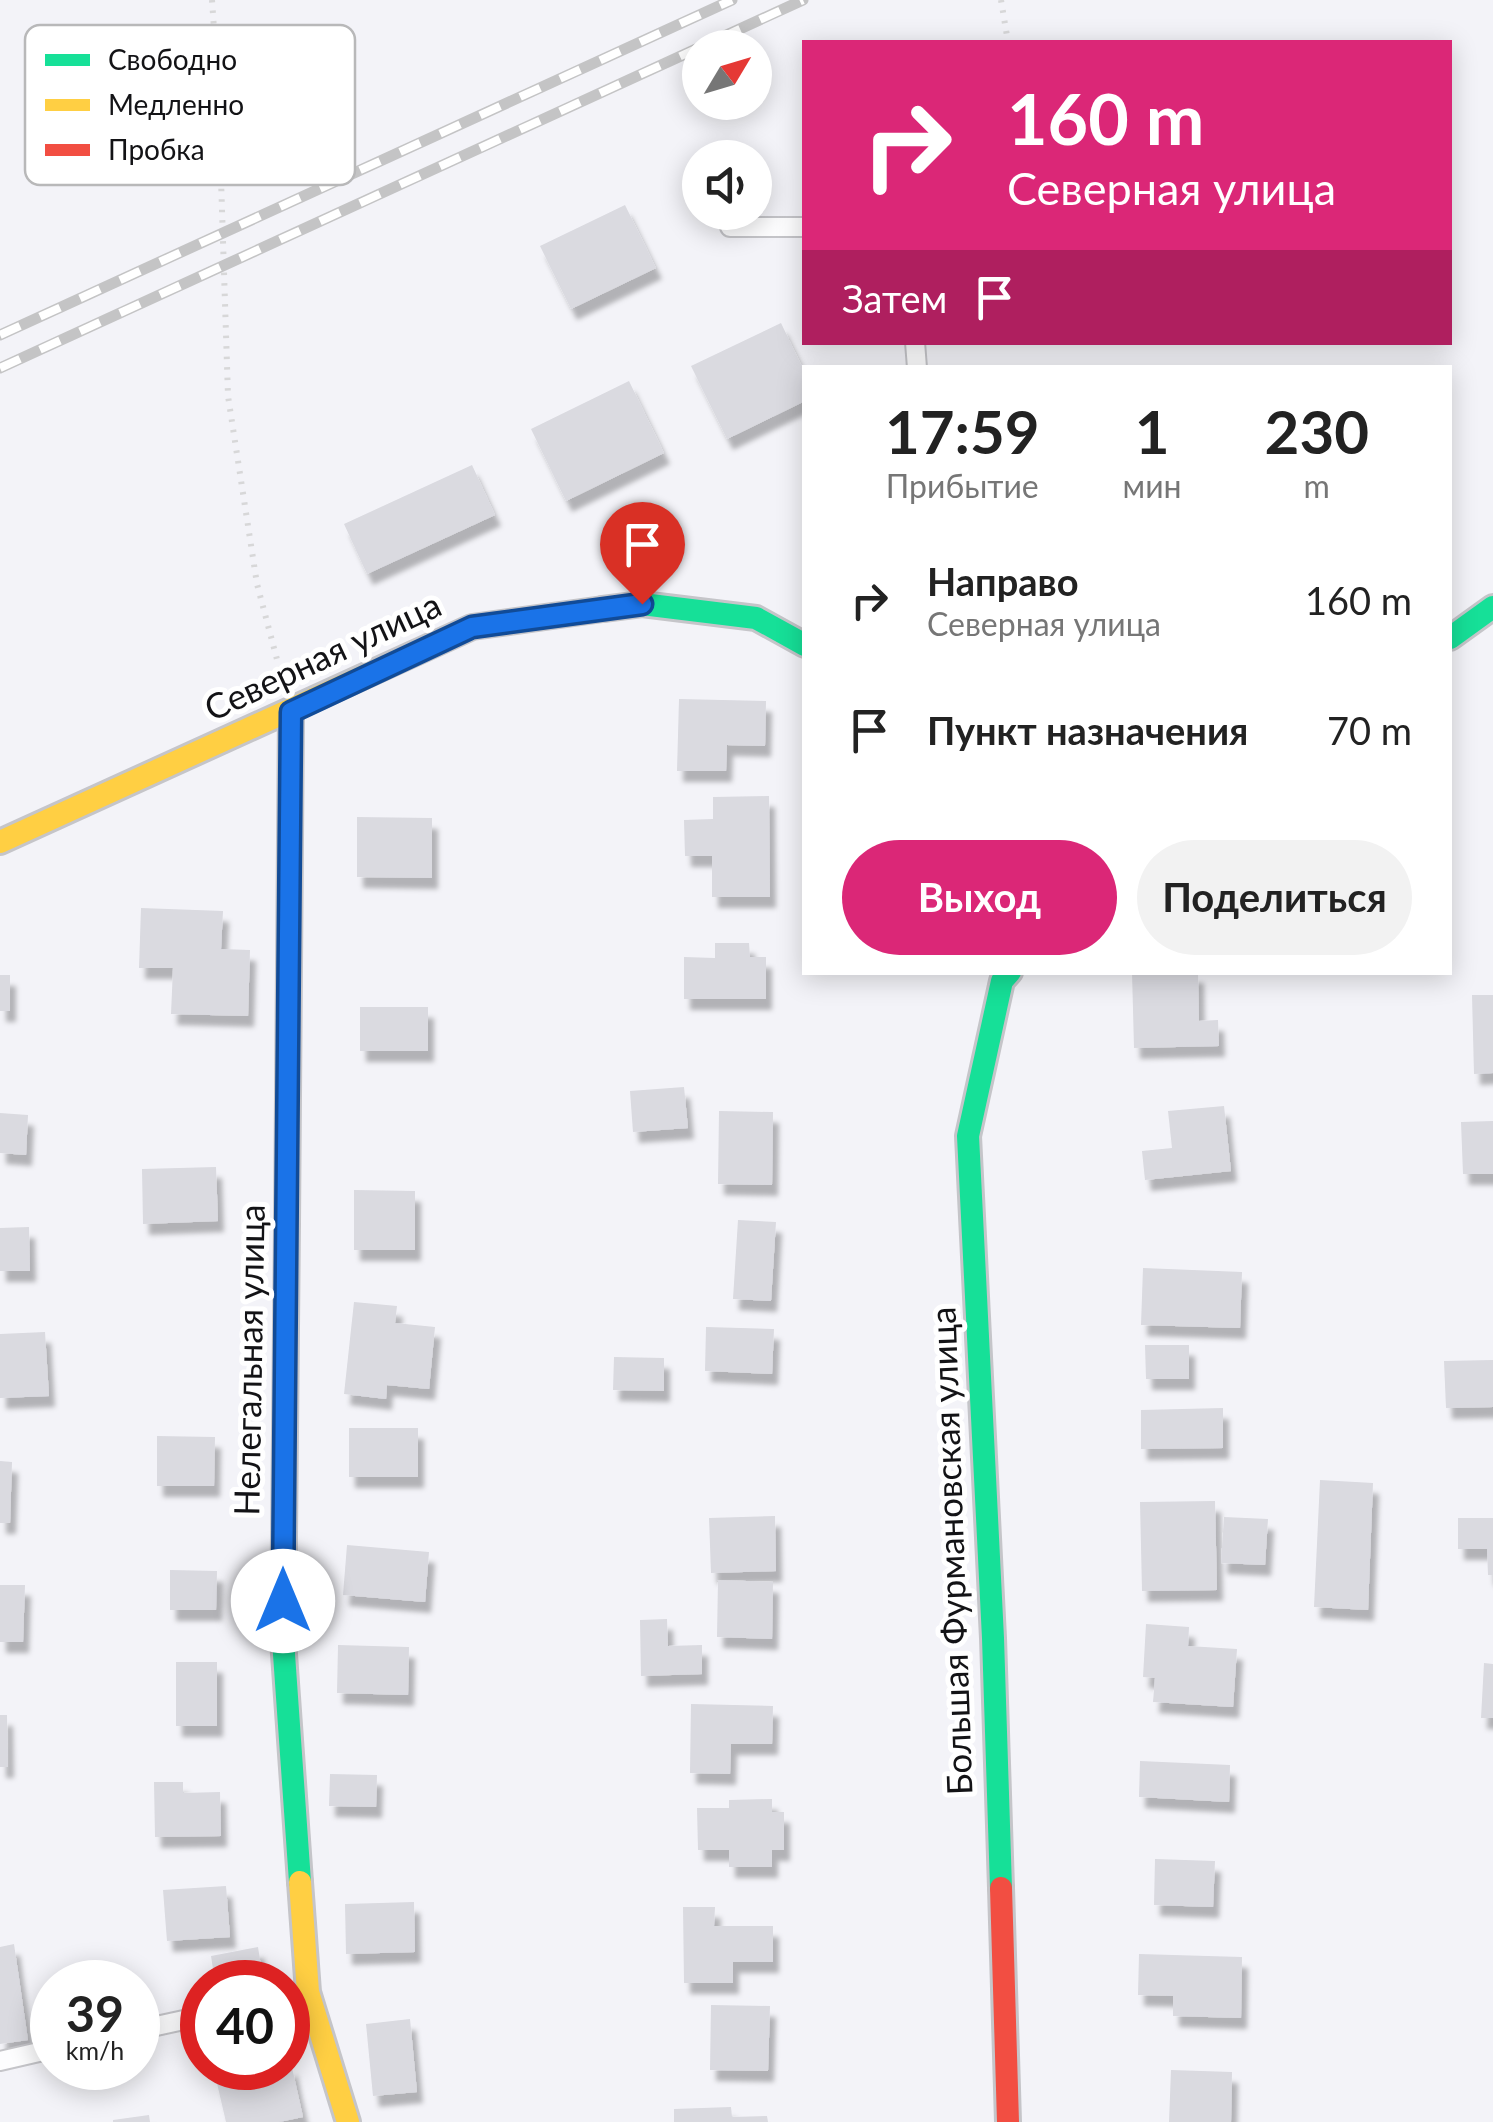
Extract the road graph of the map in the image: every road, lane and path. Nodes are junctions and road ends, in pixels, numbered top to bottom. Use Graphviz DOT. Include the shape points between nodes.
graph roads {
  1 [pos="212,0"];
  2 [pos="1001,0"];
  3 [pos="214,25"];
  4 [pos="1008,40"];
  5 [pos="221,185"];
  6 [pos="772,227"];
  7 [pos="802,227"];
  8 [pos="1493,607"];
  9 [pos="1452,637"];
  10 [pos="802,643"];
  11 [pos="291,712"];
  12 [pos="0,842"];
  13 [pos="1006,977"];
  14 [pos="296,1960"];
  15 [pos="310,2025"];
  16 [pos="30,2054"];
  17 [pos="0,2061"];
  18 [pos="348,2122"];
  19 [pos="1008,2122"];
  1 -- 3 [label="path"];
  2 -- 4 [label="path"];
  5 -- 11 [label="path" via="228,396 257,584"];
  6 -- 7 [label="lane"];
  8 -- 9 [label="street"];
  10 -- 11 [label="street, Северная улица" via="756,618 642,604 472,627"];
  11 -- 12 [label="street, Северная улица"];
  11 -- 14 [label="street, Нелегальная улица" via="282,1640"];
  13 -- 19 [label="street, Большая Фурмановская улица" via="968,1136"];
  15 -- 18 [label="street, Нелегальная улица"];
  16 -- 17 [label="lane"];
}
